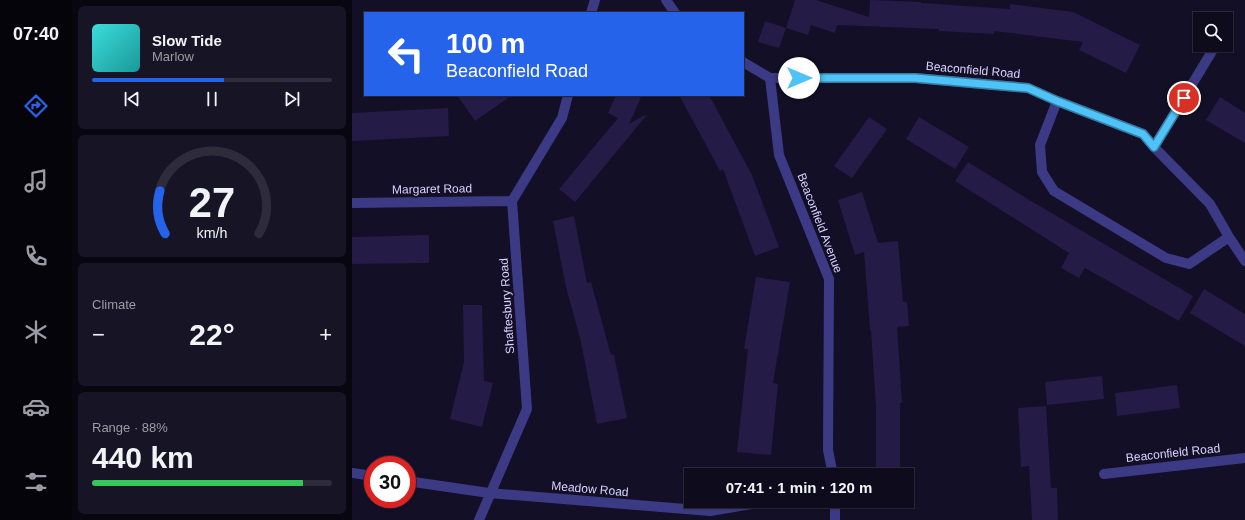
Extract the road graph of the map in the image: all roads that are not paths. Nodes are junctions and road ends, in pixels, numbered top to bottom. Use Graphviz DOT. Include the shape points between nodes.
graph roads {
  1 [pos="594,0"];
  2 [pos="666,0"];
  3 [pos="591,12"];
  4 [pos="674,12"];
  5 [pos="1212,52"];
  6 [pos="744,63"];
  7 [pos="770,78"];
  8 [pos="568,96"];
  9 [pos="1057,101"];
  10 [pos="1154,147"];
  11 [pos="512,201"];
  12 [pos="352,203"];
  13 [pos="1229,237"];
  14 [pos="1245,261"];
  15 [pos="1245,458"];
  16 [pos="832,468"];
  17 [pos="352,473"];
  18 [pos="1104,474"];
  19 [pos="364,475"];
  20 [pos="416,482"];
  21 [pos="489,494"];
  22 [pos="728,508"];
  23 [pos="835,508"];
  24 [pos="478,520"];
  25 [pos="835,520"];
  1 -- 3 [label="street"];
  2 -- 4 [label="street"];
  5 -- 10 [label="street"];
  6 -- 7 [label="street"];
  7 -- 9 [label="street, Beaconfield Road" via="922,78 1028,88"];
  7 -- 16 [label="street, Beaconfield Avenue" via="779,155 829,279 828,450"];
  8 -- 11 [label="street" via="562,118"];
  9 -- 10 [label="street, Beaconfield Road" via="1143,134"];
  9 -- 13 [label="street" via="1040,145 1042,172 1054,191 1166,258 1189,264"];
  10 -- 13 [label="street, Beaconfield Road" via="1210,204"];
  11 -- 12 [label="street, Margaret Road"];
  11 -- 21 [label="street, Shaftesbury Road" via="527,409"];
  13 -- 14 [label="street, Beaconfield Road"];
  15 -- 18 [label="street, Beaconfield Road"];
  17 -- 19 [label="street"];
  20 -- 21 [label="street, Meadow Road"];
  21 -- 22 [label="street, Meadow Road" via="710,511"];
  21 -- 24 [label="street, Shaftesbury Road"];
  23 -- 25 [label="street"];
}
